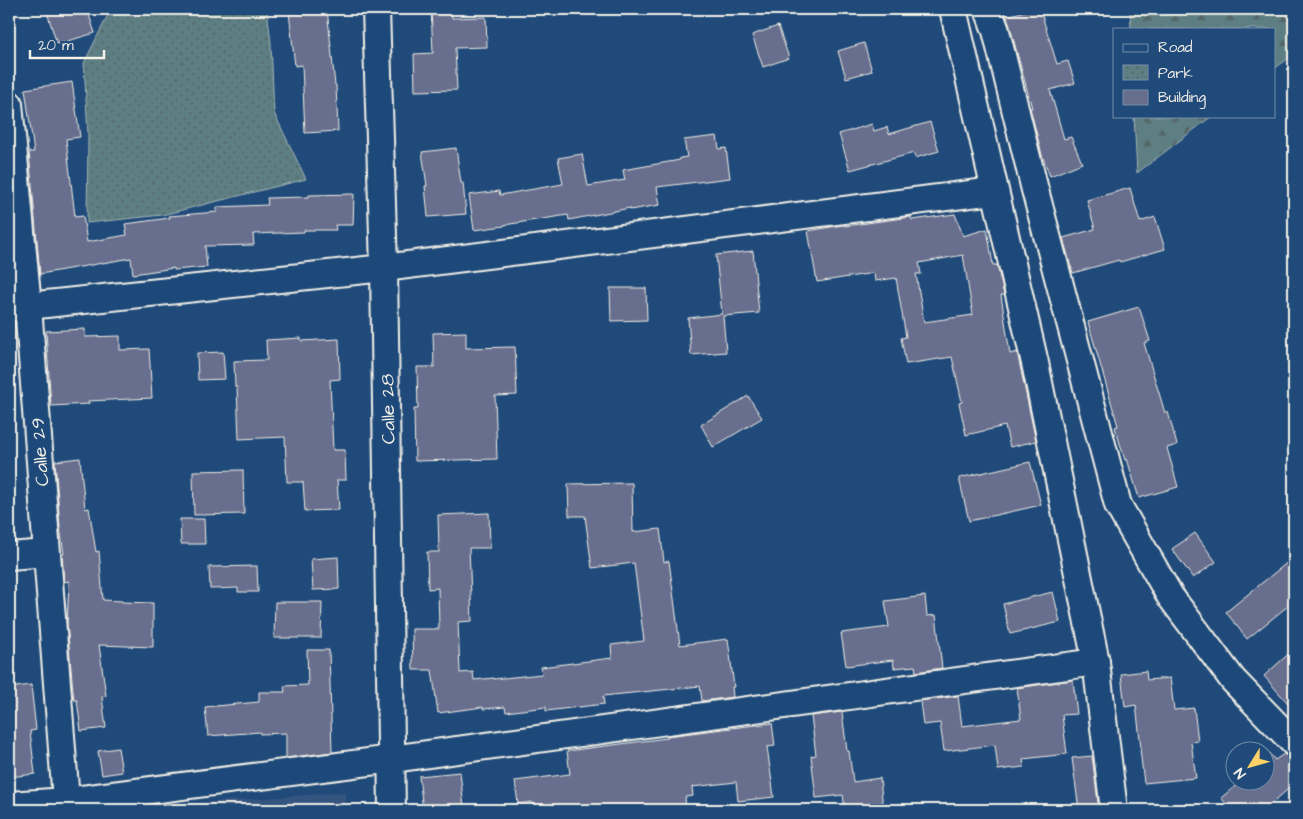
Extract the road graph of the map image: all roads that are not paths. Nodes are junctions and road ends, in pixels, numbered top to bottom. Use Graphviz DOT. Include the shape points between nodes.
graph roads {
  1 [pos="376,9"];
  2 [pos="953,9"];
  3 [pos="988,9"];
  4 [pos="9,104"];
  5 [pos="994,190"];
  6 [pos="384,268"];
  7 [pos="19,307"];
  8 [pos="47,553"];
  9 [pos="9,556"];
  10 [pos="1096,662"];
  11 [pos="1294,743"];
  12 [pos="392,759"];
  13 [pos="66,800"];
  14 [pos="9,805"];
  15 [pos="392,810"];
  16 [pos="1114,810"];
  1 -- 6 [label="street, Calle 28"];
  2 -- 5 [label="street"];
  3 -- 11 [label="street" via="1118,506 1170,596 1233,680"];
  4 -- 7 [label="street, Calle 29"];
  5 -- 6 [label="street"];
  5 -- 10 [label="street" via="1035,363"];
  6 -- 7 [label="street"];
  6 -- 12 [label="street, Calle 28"];
  7 -- 8 [label="street, Calle 29"];
  8 -- 9 [label="street"];
  8 -- 13 [label="street, Calle 29"];
  10 -- 12 [label="street"];
  10 -- 16 [label="street"];
  12 -- 13 [label="street"];
  12 -- 15 [label="street, Calle 28"];
  13 -- 14 [label="street"];
}
